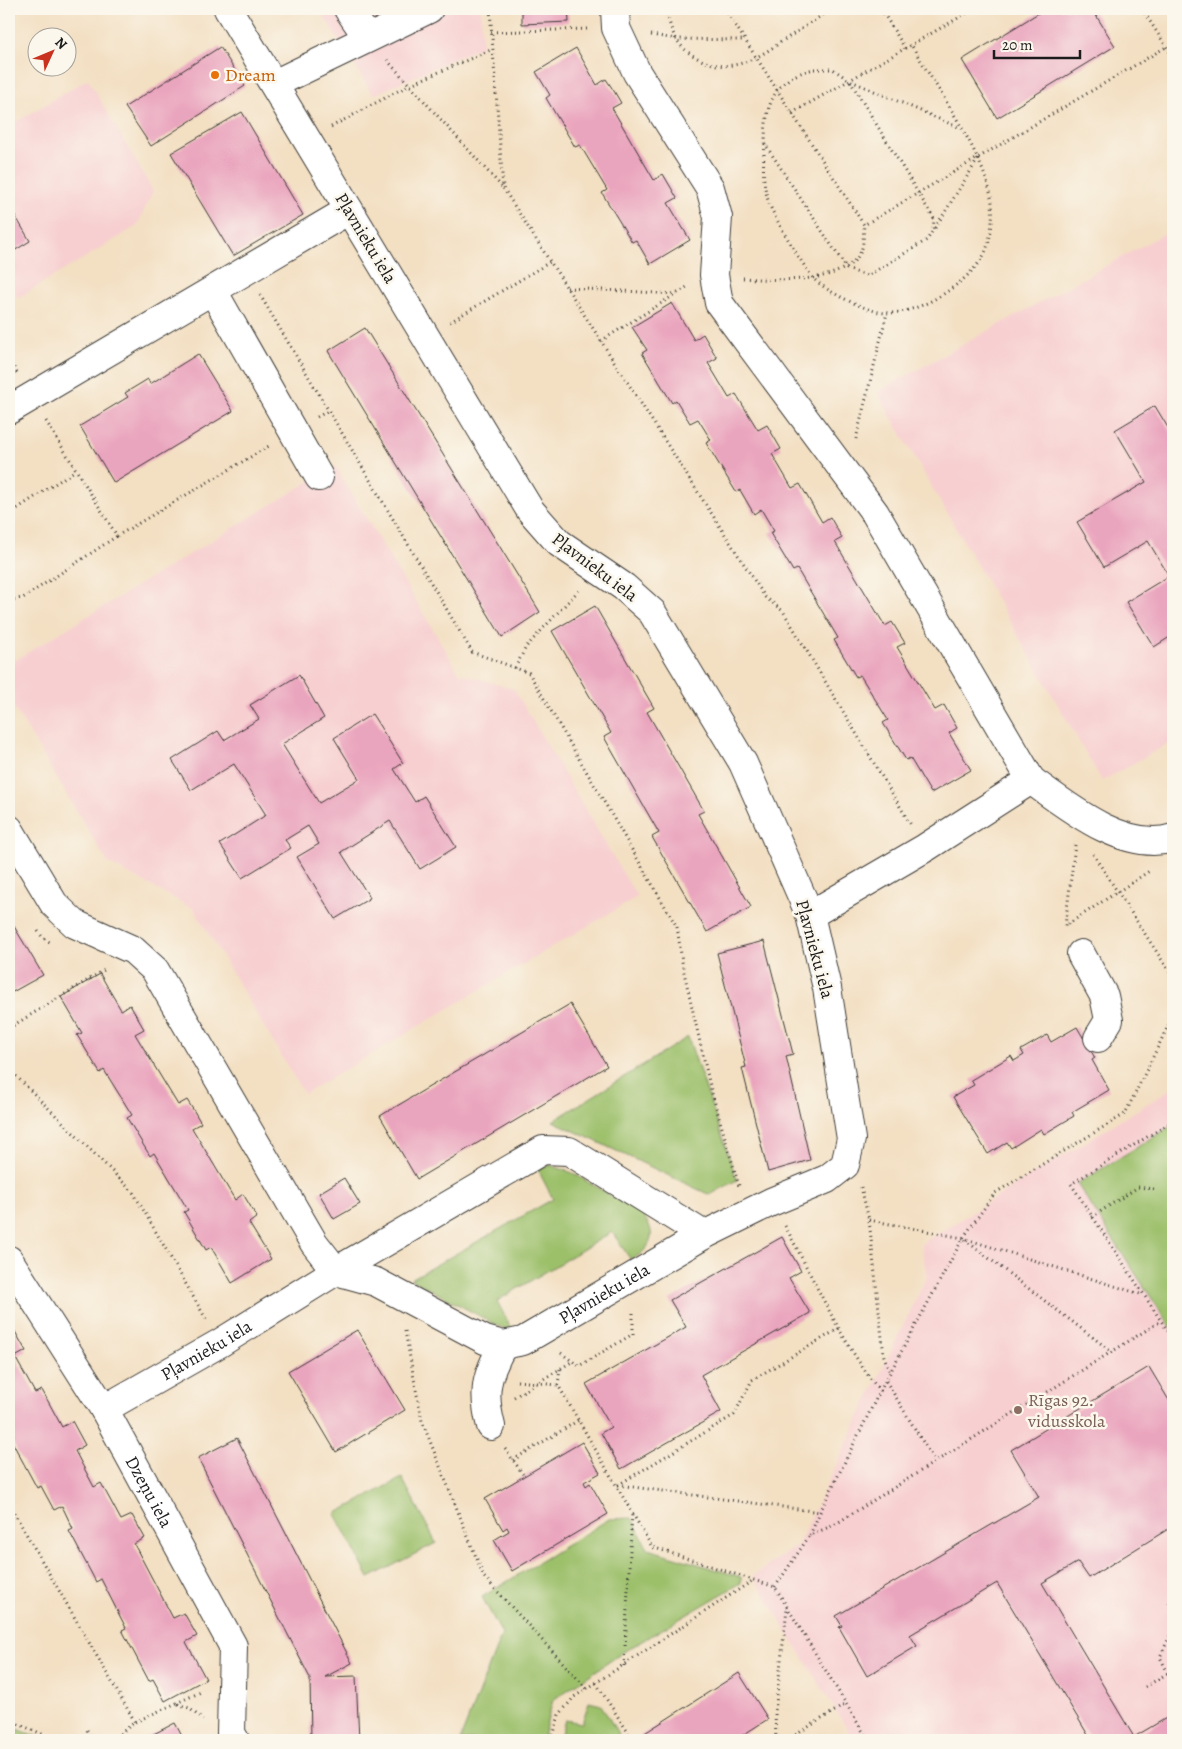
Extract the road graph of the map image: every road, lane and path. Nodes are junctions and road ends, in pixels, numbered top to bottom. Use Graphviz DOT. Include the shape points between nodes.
graph roads {
  1 [pos="228,9"];
  2 [pos="348,9"];
  3 [pos="429,9"];
  4 [pos="490,9"];
  5 [pos="667,9"];
  6 [pos="725,9"];
  7 [pos="832,9"];
  8 [pos="881,9"];
  9 [pos="974,9"];
  10 [pos="1142,9"];
  11 [pos="616,18"];
  12 [pos="491,32"];
  13 [pos="368,38"];
  14 [pos="676,39"];
  15 [pos="745,40"];
  16 [pos="912,46"];
  17 [pos="1166,47"];
  18 [pos="492,49"];
  19 [pos="906,50"];
  20 [pos="1173,56"];
  21 [pos="757,58"];
  22 [pos="850,81"];
  23 [pos="274,84"];
  24 [pos="409,85"];
  25 [pos="778,90"];
  26 [pos="792,113"];
  27 [pos="960,128"];
  28 [pos="308,141"];
  29 [pos="765,144"];
  30 [pos="978,158"];
  31 [pos="503,188"];
  32 [pos="918,193"];
  33 [pos="349,210"];
  34 [pos="864,224"];
  35 [pos="933,230"];
  36 [pos="550,262"];
  37 [pos="847,268"];
  38 [pos="246,271"];
  39 [pos="714,275"];
  40 [pos="814,278"];
  41 [pos="567,288"];
  42 [pos="213,290"];
  43 [pos="677,294"];
  44 [pos="887,313"];
  45 [pos="425,336"];
  46 [pos="601,341"];
  47 [pos="20,403"];
  48 [pos="294,431"];
  49 [pos="76,470"];
  50 [pos="847,474"];
  51 [pos="319,477"];
  52 [pos="9,514"];
  53 [pos="117,536"];
  54 [pos="593,564"];
  55 [pos="9,600"];
  56 [pos="516,668"];
  57 [pos="1031,780"];
  58 [pos="1078,823"];
  59 [pos="9,829"];
  60 [pos="1173,838"];
  61 [pos="925,848"];
  62 [pos="1158,866"];
  63 [pos="1119,891"];
  64 [pos="810,915"];
  65 [pos="38,930"];
  66 [pos="59,946"];
  67 [pos="1081,954"];
  68 [pos="98,965"];
  69 [pos="106,969"];
  70 [pos="115,973"];
  71 [pos="1173,977"];
  72 [pos="1173,1009"];
  73 [pos="1173,1016"];
  74 [pos="9,1028"];
  75 [pos="1098,1038"];
  76 [pos="9,1069"];
  77 [pos="1173,1121"];
  78 [pos="845,1165"];
  79 [pos="1154,1189"];
  80 [pos="761,1207"];
  81 [pos="1092,1217"];
  82 [pos="869,1220"];
  83 [pos="704,1235"];
  84 [pos="962,1238"];
  85 [pos="9,1260"];
  86 [pos="336,1271"];
  87 [pos="1144,1295"];
  88 [pos="635,1304"];
  89 [pos="403,1321"];
  90 [pos="1161,1321"];
  91 [pos="840,1328"];
  92 [pos="1173,1339"];
  93 [pos="220,1343"];
  94 [pos="503,1345"];
  95 [pos="558,1352"];
  96 [pos="1112,1352"];
  97 [pos="573,1361"];
  98 [pos="560,1369"];
  99 [pos="890,1374"];
  100 [pos="511,1381"];
  101 [pos="886,1381"];
  102 [pos="538,1383"];
  103 [pos="558,1385"];
  104 [pos="880,1391"];
  105 [pos="512,1398"];
  106 [pos="104,1409"];
  107 [pos="579,1420"];
  108 [pos="496,1435"];
  109 [pos="513,1460"];
  110 [pos="935,1462"];
  111 [pos="522,1474"];
  112 [pos="618,1485"];
  113 [pos="9,1504"];
  114 [pos="9,1511"];
  115 [pos="13,1512"];
  116 [pos="632,1512"];
  117 [pos="820,1512"];
  118 [pos="9,1528"];
  119 [pos="810,1535"];
  120 [pos="752,1580"];
  121 [pos="775,1587"];
  122 [pos="1173,1599"];
  123 [pos="787,1608"];
  124 [pos="1173,1610"];
  125 [pos="1173,1629"];
  126 [pos="1173,1638"];
  127 [pos="1168,1641"];
  128 [pos="624,1666"];
  129 [pos="1173,1670"];
  130 [pos="1168,1672"];
  131 [pos="596,1683"];
  132 [pos="1145,1687"];
  133 [pos="207,1689"];
  134 [pos="587,1689"];
  135 [pos="177,1704"];
  136 [pos="846,1704"];
  137 [pos="9,1720"];
  138 [pos="135,1722"];
  139 [pos="205,1725"];
  140 [pos="87,1730"];
  141 [pos="56,1740"];
  142 [pos="93,1740"];
  143 [pos="112,1740"];
  144 [pos="235,1740"];
  145 [pos="552,1740"];
  146 [pos="633,1740"];
  147 [pos="776,1740"];
  148 [pos="787,1740"];
  149 [pos="868,1740"];
  150 [pos="1004,1740"];
  151 [pos="1015,1740"];
  1 -- 23 [label="street, Pļavnieku iela"];
  2 -- 13 [label="street"];
  3 -- 13 [label="street"];
  4 -- 12 [label="path"];
  5 -- 14 [label="path" via="668,22"];
  6 -- 15 [label="path"];
  7 -- 21 [label="path"];
  8 -- 19 [label="path"];
  9 -- 16 [label="path"];
  10 -- 17 [label="path"];
  11 -- 12 [label="path"];
  11 -- 39 [label="street" via="638,73 710,188 718,217"];
  12 -- 18 [label="path"];
  13 -- 23 [label="street"];
  14 -- 15 [label="path"];
  14 -- 21 [label="path" via="696,58 722,67 740,65"];
  15 -- 21 [label="path"];
  16 -- 19 [label="path"];
  16 -- 27 [label="path"];
  17 -- 20 [label="path"];
  17 -- 30 [label="path"];
  18 -- 24 [label="path"];
  18 -- 31 [label="path"];
  19 -- 22 [label="path"];
  21 -- 25 [label="path"];
  22 -- 25 [label="path" via="833,69 814,69 797,72"];
  22 -- 26 [label="path"];
  22 -- 27 [label="path"];
  22 -- 32 [label="path"];
  23 -- 28 [label="street, Pļavnieku iela"];
  24 -- 28 [label="path"];
  24 -- 31 [label="path"];
  25 -- 26 [label="path"];
  25 -- 29 [label="path" via="769,102"];
  26 -- 34 [label="path"];
  27 -- 30 [label="path"];
  28 -- 33 [label="street, Pļavnieku iela"];
  29 -- 37 [label="path"];
  29 -- 40 [label="path" via="762,172 769,204"];
  30 -- 32 [label="path"];
  30 -- 35 [label="path"];
  30 -- 44 [label="path" via="991,194 992,232 983,258 958,285 924,305"];
  31 -- 36 [label="path"];
  32 -- 34 [label="path"];
  32 -- 35 [label="path" via="934,219"];
  33 -- 38 [label="street"];
  33 -- 45 [label="street, Pļavnieku iela"];
  34 -- 37 [label="path" via="861,251"];
  35 -- 37 [label="path" via="927,240 867,276"];
  36 -- 41 [label="path"];
  36 -- 45 [label="path"];
  37 -- 40 [label="path"];
  38 -- 42 [label="street"];
  38 -- 56 [label="path" via="472,652"];
  39 -- 40 [label="path" via="760,279"];
  39 -- 43 [label="path"];
  39 -- 50 [label="street" via="719,303"];
  40 -- 44 [label="path" via="847,301"];
  41 -- 43 [label="path"];
  41 -- 46 [label="path"];
  42 -- 47 [label="street"];
  42 -- 48 [label="street"];
  43 -- 46 [label="path"];
  44 -- 50 [label="path"];
  45 -- 54 [label="street, Pļavnieku iela" via="530,510 559,543"];
  46 -- 61 [label="path" via="765,597 783,611"];
  47 -- 49 [label="path"];
  48 -- 51 [label="street"];
  48 -- 53 [label="path"];
  49 -- 52 [label="path"];
  49 -- 53 [label="path"];
  50 -- 57 [label="street" via="875,512"];
  53 -- 55 [label="path" via="24,598"];
  54 -- 56 [label="path" via="577,593 526,647"];
  54 -- 64 [label="street, Pļavnieku iela" via="652,612 743,763"];
  56 -- 80 [label="path" via="529,673 677,927 711,1090 740,1190"];
  57 -- 58 [label="street"];
  57 -- 61 [label="street"];
  58 -- 60 [label="street" via="1126,838 1160,842"];
  58 -- 63 [label="path"];
  58 -- 63 [label="path" via="1065,926"];
  59 -- 86 [label="street" via="54,904 75,924 133,950 155,970 314,1242"];
  61 -- 64 [label="street"];
  62 -- 63 [label="path"];
  63 -- 71 [label="path"];
  64 -- 78 [label="street, Pļavnieku iela" via="827,988 851,1139"];
  65 -- 66 [label="path" via="43,938"];
  67 -- 75 [label="street" via="1104,996 1108,1020"];
  68 -- 69 [label="path"];
  69 -- 70 [label="path"];
  69 -- 74 [label="path"];
  72 -- 73 [label="path"];
  73 -- 84 [label="path" via="1125,1114 995,1192"];
  76 -- 93 [label="path" via="133,1192"];
  77 -- 81 [label="path" via="1071,1184"];
  78 -- 80 [label="street, Pļavnieku iela" via="827,1180"];
  78 -- 82 [label="path" via="860,1180"];
  79 -- 81 [label="path" via="1138,1187"];
  80 -- 83 [label="street, Pļavnieku iela"];
  80 -- 91 [label="path"];
  81 -- 87 [label="path"];
  82 -- 84 [label="path"];
  82 -- 99 [label="path" via="884,1356"];
  83 -- 86 [label="street, Pļavnieku iela" via="569,1151 543,1150"];
  83 -- 94 [label="street, Pļavnieku iela" via="523,1341"];
  84 -- 87 [label="path"];
  84 -- 96 [label="path"];
  84 -- 99 [label="path"];
  85 -- 106 [label="street, Dzeņu iela"];
  86 -- 93 [label="street, Pļavnieku iela"];
  86 -- 94 [label="street" via="376,1282 486,1340"];
  87 -- 90 [label="path"];
  88 -- 97 [label="path" via="633,1334 579,1366"];
  89 -- 134 [label="path" via="422,1421 484,1577"];
  90 -- 92 [label="path"];
  90 -- 96 [label="path"];
  91 -- 104 [label="path"];
  91 -- 112 [label="path" via="752,1380 734,1415"];
  93 -- 106 [label="street, Pļavnieku iela"];
  94 -- 108 [label="street" via="489,1371 486,1404"];
  95 -- 97 [label="path"];
  96 -- 110 [label="path"];
  97 -- 98 [label="path"];
  98 -- 102 [label="path"];
  98 -- 103 [label="path"];
  99 -- 101 [label="path"];
  100 -- 102 [label="path"];
  101 -- 104 [label="path"];
  101 -- 110 [label="path"];
  102 -- 103 [label="path"];
  102 -- 105 [label="path"];
  103 -- 107 [label="path"];
  104 -- 117 [label="path"];
  106 -- 144 [label="street, Dzeņu iela" via="233,1646 231,1733"];
  107 -- 109 [label="path"];
  107 -- 112 [label="path"];
  108 -- 109 [label="path"];
  109 -- 111 [label="path"];
  110 -- 119 [label="path" via="834,1525"];
  112 -- 116 [label="path"];
  112 -- 117 [label="path"];
  113 -- 115 [label="path"];
  114 -- 115 [label="path"];
  115 -- 118 [label="path"];
  115 -- 138 [label="path"];
  116 -- 120 [label="path" via="652,1547"];
  116 -- 128 [label="path"];
  117 -- 119 [label="path"];
  119 -- 121 [label="path"];
  120 -- 121 [label="path"];
  120 -- 128 [label="path"];
  121 -- 123 [label="path"];
  122 -- 124 [label="path" via="1169,1602"];
  123 -- 136 [label="path"];
  123 -- 147 [label="path" via="775,1712"];
  125 -- 127 [label="path"];
  126 -- 127 [label="path"];
  127 -- 130 [label="path" via="1160,1657"];
  128 -- 131 [label="path"];
  129 -- 130 [label="path"];
  130 -- 132 [label="path"];
  131 -- 134 [label="path"];
  131 -- 146 [label="path"];
  133 -- 135 [label="path"];
  134 -- 145 [label="path" via="574,1697 559,1715"];
  135 -- 138 [label="path"];
  135 -- 139 [label="path" via="189,1708"];
  136 -- 148 [label="path"];
  136 -- 149 [label="path"];
  137 -- 141 [label="path"];
  138 -- 143 [label="path"];
  140 -- 142 [label="path"];
  150 -- 151 [label="path" via="1012,1736"];
}
